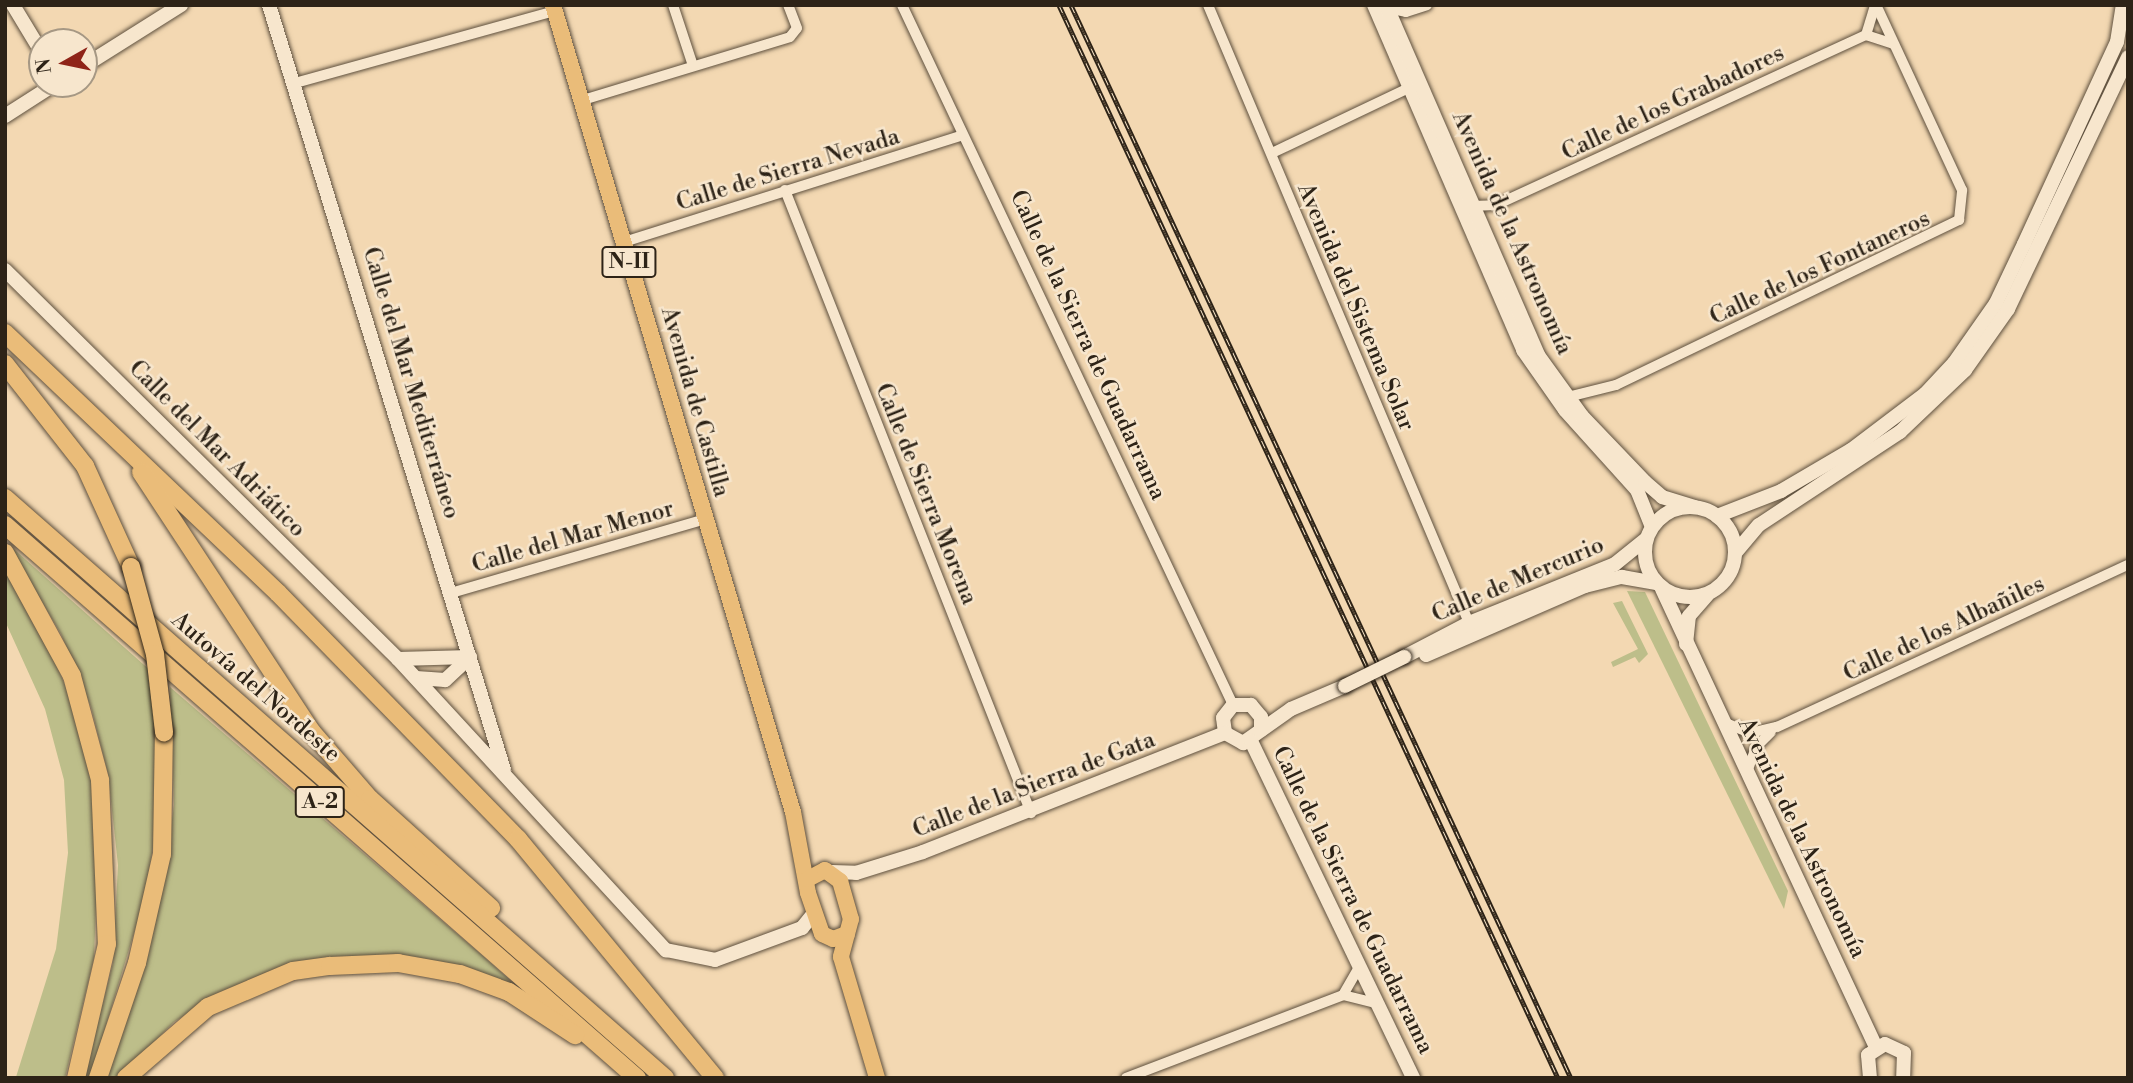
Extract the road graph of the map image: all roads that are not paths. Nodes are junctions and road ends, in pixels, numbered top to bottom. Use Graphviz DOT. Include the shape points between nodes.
graph roads {
  1 [pos="13,5"];
  2 [pos="181,5"];
  3 [pos="269,5"];
  4 [pos="673,5"];
  5 [pos="788,5"];
  6 [pos="902,5"];
  7 [pos="1208,5"];
  8 [pos="1427,5"];
  9 [pos="1876,5"];
  10 [pos="1382,6"];
  11 [pos="2125,6"];
  12 [pos="554,8"];
  13 [pos="1414,11"];
  14 [pos="28,30"];
  15 [pos="1867,35"];
  16 [pos="1394,39"];
  17 [pos="1894,44"];
  18 [pos="98,57"];
  19 [pos="2128,57"];
  20 [pos="692,66"];
  21 [pos="1416,75"];
  22 [pos="295,83"];
  23 [pos="1410,91"];
  24 [pos="33,98"];
  25 [pos="583,100"];
  26 [pos="1429,102"];
  27 [pos="5,116"];
  28 [pos="963,135"];
  29 [pos="1272,153"];
  30 [pos="1452,186"];
  31 [pos="785,190"];
  32 [pos="1496,205"];
  33 [pos="1476,208"];
  34 [pos="1486,232"];
  35 [pos="624,242"];
  36 [pos="5,270"];
  37 [pos="5,333"];
  38 [pos="5,364"];
  39 [pos="1595,394"];
  40 [pos="1568,397"];
  41 [pos="100,420"];
  42 [pos="1580,421"];
  43 [pos="5,498"];
  44 [pos="1694,507"];
  45 [pos="1717,516"];
  46 [pos="705,519"];
  47 [pos="5,525"];
  48 [pos="1649,533"];
  49 [pos="1735,552"];
  50 [pos="5,553"];
  51 [pos="2128,565"];
  52 [pos="1659,586"];
  53 [pos="451,593"];
  54 [pos="1707,595"];
  55 [pos="459,621"];
  56 [pos="1469,623"];
  57 [pos="1495,623"];
  58 [pos="1451,644"];
  59 [pos="1686,648"];
  60 [pos="444,654"];
  61 [pos="470,657"];
  62 [pos="1404,657"];
  63 [pos="398,659"];
  64 [pos="416,678"];
  65 [pos="1233,705"];
  66 [pos="1291,709"];
  67 [pos="1257,710"];
  68 [pos="1721,721"];
  69 [pos="1777,727"];
  70 [pos="1225,733"];
  71 [pos="1256,736"];
  72 [pos="1746,774"];
  73 [pos="506,776"];
  74 [pos="793,812"];
  75 [pos="1031,813"];
  76 [pos="829,871"];
  77 [pos="856,873"];
  78 [pos="808,879"];
  79 [pos="843,894"];
  80 [pos="814,913"];
  81 [pos="847,934"];
  82 [pos="824,936"];
  83 [pos="751,947"];
  84 [pos="1360,965"];
  85 [pos="1343,995"];
  86 [pos="1379,1005"];
  87 [pos="616,1031"];
  88 [pos="1876,1047"];
  89 [pos="76,1078"];
  90 [pos="98,1078"];
  91 [pos="126,1078"];
  92 [pos="624,1078"];
  93 [pos="637,1078"];
  94 [pos="665,1078"];
  95 [pos="715,1078"];
  96 [pos="871,1078"];
  97 [pos="877,1078"];
  98 [pos="1126,1078"];
  99 [pos="1413,1078"];
  100 [pos="1870,1078"];
  101 [pos="1903,1078"];
  1 -- 14 [label="street"];
  2 -- 18 [label="street"];
  3 -- 22 [label="street, Calle del Mar Mediterráneo"];
  4 -- 20 [label="street"];
  5 -- 20 [label="street" via="797,28 790,37"];
  6 -- 28 [label="street, Calle de la Sierra de Guadarrama"];
  7 -- 29 [label="street, Avenida del Sistema Solar"];
  8 -- 13 [label="street"];
  9 -- 15 [label="street"];
  9 -- 17 [label="street, Calle de los Fontaneros"];
  10 -- 13 [label="street"];
  10 -- 16 [label="street, Avenida de la Astronomía"];
  11 -- 45 [label="street" via="2117,42 1996,303 1954,363 1925,394 1851,450 1782,491"];
  12 -- 22 [label="street"];
  12 -- 25 [label="main road, Avenida de Castilla / N-II"];
  13 -- 16 [label="street"];
  15 -- 17 [label="street"];
  15 -- 32 [label="street, Calle de los Grabadores"];
  16 -- 21 [label="street, Avenida de la Astronomía"];
  16 -- 23 [label="street, Avenida de la Astronomía"];
  17 -- 39 [label="street, Calle de los Fontaneros" via="1962,190 1959,220"];
  19 -- 49 [label="street" via="2008,309 1965,370 1900,432 1759,524"];
  20 -- 25 [label="street"];
  21 -- 23 [label="street"];
  21 -- 26 [label="street, Avenida de la Astronomía"];
  22 -- 53 [label="street, Calle del Mar Mediterráneo"];
  23 -- 26 [label="street"];
  23 -- 29 [label="street"];
  23 -- 30 [label="street, Avenida de la Astronomía"];
  24 -- 27 [label="street"];
  25 -- 35 [label="main road, Avenida de Castilla / N-II"];
  26 -- 33 [label="street, Avenida de la Astronomía"];
  28 -- 31 [label="street, Calle de Sierra Nevada"];
  28 -- 65 [label="street, Calle de la Sierra de Guadarrama"];
  29 -- 56 [label="street, Avenida del Sistema Solar"];
  30 -- 33 [label="street"];
  30 -- 42 [label="street, Avenida de la Astronomía" via="1523,350"];
  31 -- 35 [label="street, Calle de Sierra Nevada"];
  31 -- 75 [label="street, Calle de Sierra Morena"];
  32 -- 33 [label="street, Calle de los Grabadores"];
  32 -- 34 [label="street"];
  33 -- 34 [label="street, Avenida de la Astronomía"];
  34 -- 40 [label="street, Avenida de la Astronomía" via="1538,355"];
  35 -- 46 [label="main road, Avenida de Castilla / N-II"];
  36 -- 63 [label="street, Calle del Mar Adriático"];
  37 -- 41 [label="highway"];
  38 -- 90 [label="highway, bridge" via="85,466 131,566 155,654 164,732 162,854 137,962"];
  39 -- 40 [label="street, Calle de los Fontaneros"];
  39 -- 42 [label="street"];
  40 -- 42 [label="street, Avenida de la Astronomía"];
  41 -- 87 [label="highway" via="197,551 253,649 311,731 370,799 566,975"];
  41 -- 95 [label="highway" via="518,839"];
  42 -- 44 [label="street, Avenida de la Astronomía" via="1662,497"];
  42 -- 48 [label="street, Avenida de la Astronomía" via="1637,490"];
  43 -- 87 [label="highway, Autovía del Nordeste / A-2"];
  44 -- 45 [label="street"];
  44 -- 48 [label="street" via="1671,512"];
  45 -- 49 [label="street"];
  46 -- 53 [label="street, Calle del Mar Menor"];
  46 -- 74 [label="main road, Avenida de Castilla / N-II"];
  47 -- 93 [label="highway, Autovía del Nordeste / A-2"];
  48 -- 52 [label="street" via="1648,570"];
  48 -- 56 [label="street, Calle de Mercurio" via="1615,564"];
  49 -- 54 [label="street" via="1727,579"];
  50 -- 89 [label="highway" via="72,676 100,780 107,944"];
  51 -- 69 [label="street, Calle de los Albañiles"];
  52 -- 54 [label="street" via="1681,597"];
  52 -- 57 [label="street, Calle de Mercurio" via="1622,577"];
  52 -- 59 [label="street, Avenida de la Astronomía"];
  53 -- 55 [label="street, Calle del Mar Mediterráneo"];
  54 -- 59 [label="street" via="1689,616"];
  55 -- 60 [label="street"];
  55 -- 61 [label="street, Calle del Mar Mediterráneo"];
  56 -- 57 [label="street"];
  56 -- 58 [label="street"];
  56 -- 62 [label="street, Calle de Mercurio"];
  57 -- 58 [label="street, Calle de Mercurio"];
  58 -- 62 [label="street, Calle de Mercurio"];
  59 -- 68 [label="street, Avenida de la Astronomía"];
  60 -- 61 [label="street"];
  60 -- 63 [label="street"];
  61 -- 64 [label="street" via="445,680"];
  61 -- 73 [label="street, Calle del Mar Mediterráneo"];
  62 -- 66 [label="street, Calle de Mercurio, bridge"];
  63 -- 64 [label="street, Calle del Mar Adriático"];
  64 -- 73 [label="street, Calle del Mar Adriático"];
  65 -- 67 [label="street"];
  65 -- 70 [label="street" via="1223,718"];
  66 -- 67 [label="street"];
  66 -- 71 [label="street"];
  67 -- 71 [label="street"];
  68 -- 69 [label="street, Calle de los Albañiles" via="1750,733"];
  68 -- 72 [label="street, Avenida de la Astronomía"];
  69 -- 72 [label="street, Calle de los Albañiles" via="1755,747"];
  70 -- 71 [label="street" via="1235,742"];
  70 -- 75 [label="street, Calle de la Sierra de Gata"];
  71 -- 84 [label="street, Calle de la Sierra de Guadarrama"];
  72 -- 88 [label="street, Avenida de la Astronomía"];
  73 -- 83 [label="street, Calle del Mar Adriático" via="666,950 695,961"];
  74 -- 76 [label="main road, Avenida de Castilla / N-II"];
  74 -- 78 [label="main road, Avenida de Castilla / N-II"];
  75 -- 77 [label="street, Calle de la Sierra de Gata"];
  76 -- 77 [label="street, Calle de la Sierra de Gata"];
  76 -- 78 [label="main road"];
  76 -- 79 [label="main road, N-II"];
  77 -- 79 [label="street"];
  78 -- 80 [label="main road, N-II"];
  79 -- 81 [label="main road, N-II" via="851,919"];
  80 -- 82 [label="main road, N-II"];
  80 -- 83 [label="street, Calle del Mar Adriático" via="803,928"];
  81 -- 82 [label="main road"];
  81 -- 97 [label="main road, N-II" via="841,957"];
  82 -- 83 [label="street, Calle del Mar Adriático"];
  82 -- 96 [label="street, N-II"];
  84 -- 85 [label="street"];
  84 -- 86 [label="street, Calle de la Sierra de Guadarrama"];
  85 -- 86 [label="street"];
  85 -- 98 [label="street"];
  86 -- 99 [label="street, Calle de la Sierra de Guadarrama"];
  87 -- 94 [label="highway, Autovía del Nordeste / A-2"];
  88 -- 100 [label="street" via="1866,1061"];
  88 -- 101 [label="street" via="1901,1049 1908,1066"];
  91 -- 92 [label="highway" via="179,1028 232,996 293,971 373,962 460,974 509,992 574,1035"];
}
